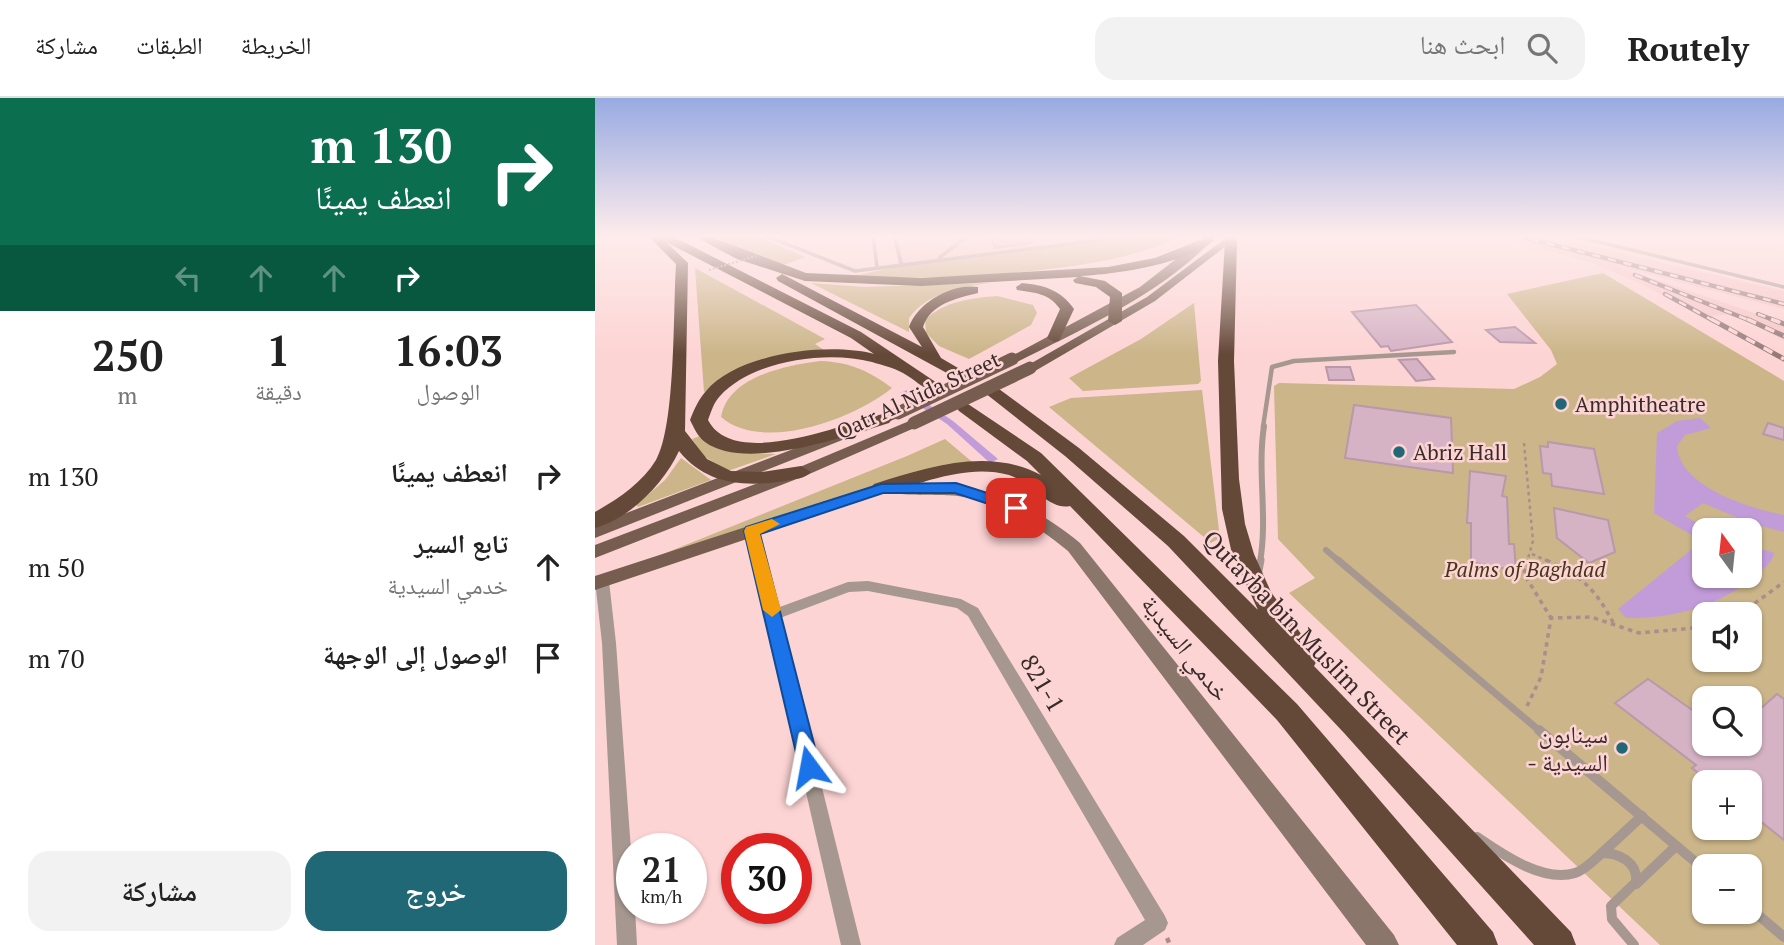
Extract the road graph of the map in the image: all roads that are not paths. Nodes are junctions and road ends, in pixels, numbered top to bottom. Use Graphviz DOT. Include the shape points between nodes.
graph roads {
  1 [pos="682,275"];
  2 [pos="738,275"];
  3 [pos="776,275"];
  4 [pos="798,275"];
  5 [pos="1060,275"];
  6 [pos="1163,275"];
  7 [pos="1187,275"];
  8 [pos="1224,275"];
  9 [pos="1733,275"];
  10 [pos="1026,278"];
  11 [pos="1784,287"];
  12 [pos="1117,303"];
  13 [pos="1115,321"];
  14 [pos="1054,338"];
  15 [pos="1454,352"];
  16 [pos="939,360"];
  17 [pos="910,370"];
  18 [pos="962,374"];
  19 [pos="935,387"];
  20 [pos="993,393"];
  21 [pos="965,407"];
  22 [pos="890,416"];
  23 [pos="676,431"];
  24 [pos="801,472"];
  25 [pos="737,478"];
  26 [pos="881,488"];
  27 [pos="595,522"];
  28 [pos="752,531"];
  29 [pos="595,532"];
  30 [pos="1121,544"];
  31 [pos="1327,550"];
  32 [pos="595,552"];
  33 [pos="598,582"];
  34 [pos="1254,584"];
  35 [pos="773,615"];
  36 [pos="602,645"];
  37 [pos="1355,725"];
  38 [pos="1429,805"];
  39 [pos="1641,816"];
  40 [pos="1677,846"];
  41 [pos="1602,853"];
  42 [pos="1692,859"];
  43 [pos="1635,886"];
  44 [pos="1762,918"];
  45 [pos="1784,937"];
  46 [pos="627,945"];
  47 [pos="851,945"];
  48 [pos="1124,945"];
  49 [pos="1384,945"];
  50 [pos="1480,945"];
  51 [pos="1558,945"];
  52 [pos="1634,945"];
  1 -- 23 [label="highway"];
  2 -- 17 [label="highway" via="856,335"];
  3 -- 16 [label="highway"];
  4 -- 10 [label="highway" via="888,282"];
  5 -- 10 [label="highway"];
  6 -- 12 [label="main road, Qatr Al Nida Street"];
  7 -- 13 [label="main road, Qatr Al Nida Street"];
  8 -- 34 [label="highway" via="1231,509"];
  9 -- 11 [label="lane"];
  10 -- 12 [label="highway" via="1100,284 1111,289"];
  12 -- 13 [label="highway"];
  12 -- 14 [label="main road, Qatr Al Nida Street"];
  13 -- 24 [label="main road, Qatr Al Nida Street, bridge" via="1030,368"];
  14 -- 16 [label="highway" via="1067,309 1049,292 1015,286 968,290 931,304 920,314 916,327"];
  14 -- 22 [label="main road, Qatr Al Nida Street, bridge"];
  15 -- 34 [label="lane" via="1294,360 1272,367 1258,466 1263,552"];
  16 -- 18 [label="highway"];
  17 -- 19 [label="highway"];
  17 -- 22 [label="highway" via="843,353 796,357 737,376 715,391 699,420 715,440 767,447 833,435"];
  20 -- 37 [label="highway, Qutayba bin Muslim Street" via="1072,452 1176,541"];
  21 -- 30 [label="highway" via="1034,457"];
  22 -- 25 [label="main road, Qatr Al Nida Street"];
  23 -- 25 [label="highway" via="702,466"];
  23 -- 27 [label="highway" via="669,456 645,487"];
  24 -- 25 [label="highway"];
  24 -- 32 [label="main road, Qatr Al Nida Street"];
  25 -- 29 [label="main road, Qatr Al Nida Street"];
  26 -- 28 [label="main road"];
  26 -- 30 [label="highway" via="964,469 1020,473"];
  26 -- 49 [label="street, خدمي السيدية" via="937,486 974,491 1059,533"];
  28 -- 33 [label="main road"];
  28 -- 35 [label="street"];
  30 -- 50 [label="highway" via="1287,712"];
  31 -- 39 [label="lane"];
  33 -- 36 [label="street"];
  34 -- 37 [label="highway" via="1272,616"];
  35 -- 47 [label="street"];
  35 -- 48 [label="street, 821-1" via="848,587 869,586 961,604 973,612 1158,923"];
  36 -- 46 [label="street"];
  37 -- 38 [label="highway, Qutayba bin Muslim Street"];
  38 -- 41 [label="lane" via="1489,845 1535,868 1561,875 1577,873"];
  38 -- 51 [label="highway, Qutayba bin Muslim Street"];
  39 -- 40 [label="lane"];
  39 -- 41 [label="lane"];
  40 -- 42 [label="lane"];
  40 -- 43 [label="lane"];
  41 -- 43 [label="lane" via="1612,852 1628,861 1636,875"];
  43 -- 52 [label="lane" via="1611,906 1612,919"];
  44 -- 45 [label="lane"];
}
